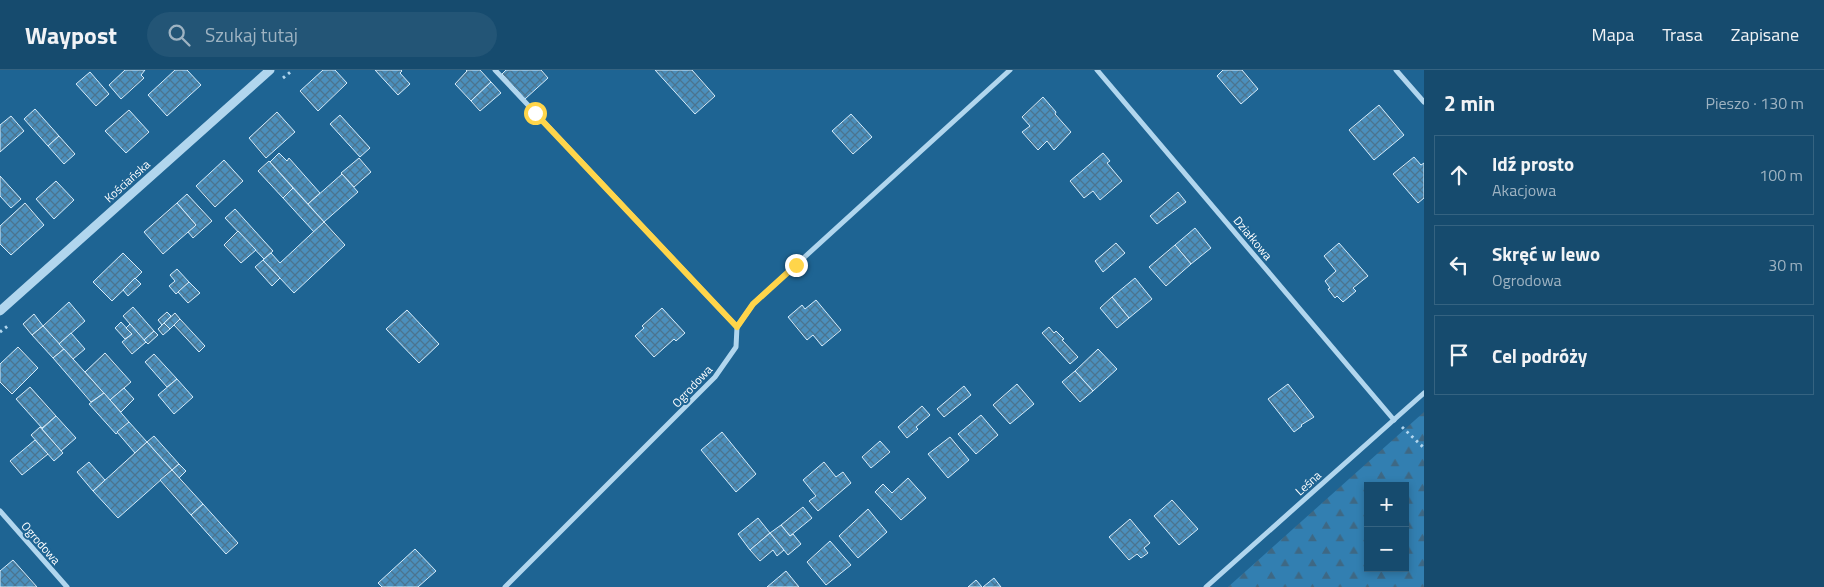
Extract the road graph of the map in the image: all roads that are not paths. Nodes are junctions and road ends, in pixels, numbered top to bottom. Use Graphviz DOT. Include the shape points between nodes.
graph roads {
  1 [pos="270,70"];
  2 [pos="495,70"];
  3 [pos="1010,70"];
  4 [pos="1097,70"];
  5 [pos="1396,70"];
  6 [pos="1424,102"];
  7 [pos="0,311"];
  8 [pos="737,327"];
  9 [pos="1424,393"];
  10 [pos="1394,420"];
  11 [pos="0,511"];
  12 [pos="67,587"];
  13 [pos="504,587"];
  14 [pos="1206,587"];
  1 -- 7 [label="street, Kościańska"];
  2 -- 8 [label="street"];
  3 -- 8 [label="street, Ogrodowa" via="753,304"];
  4 -- 10 [label="street, Działkowa"];
  5 -- 6 [label="street"];
  8 -- 13 [label="street, Ogrodowa" via="736,346 716,377"];
  9 -- 10 [label="street, Leśna"];
  10 -- 14 [label="street, Leśna"];
  11 -- 12 [label="street, Ogrodowa"];
}
